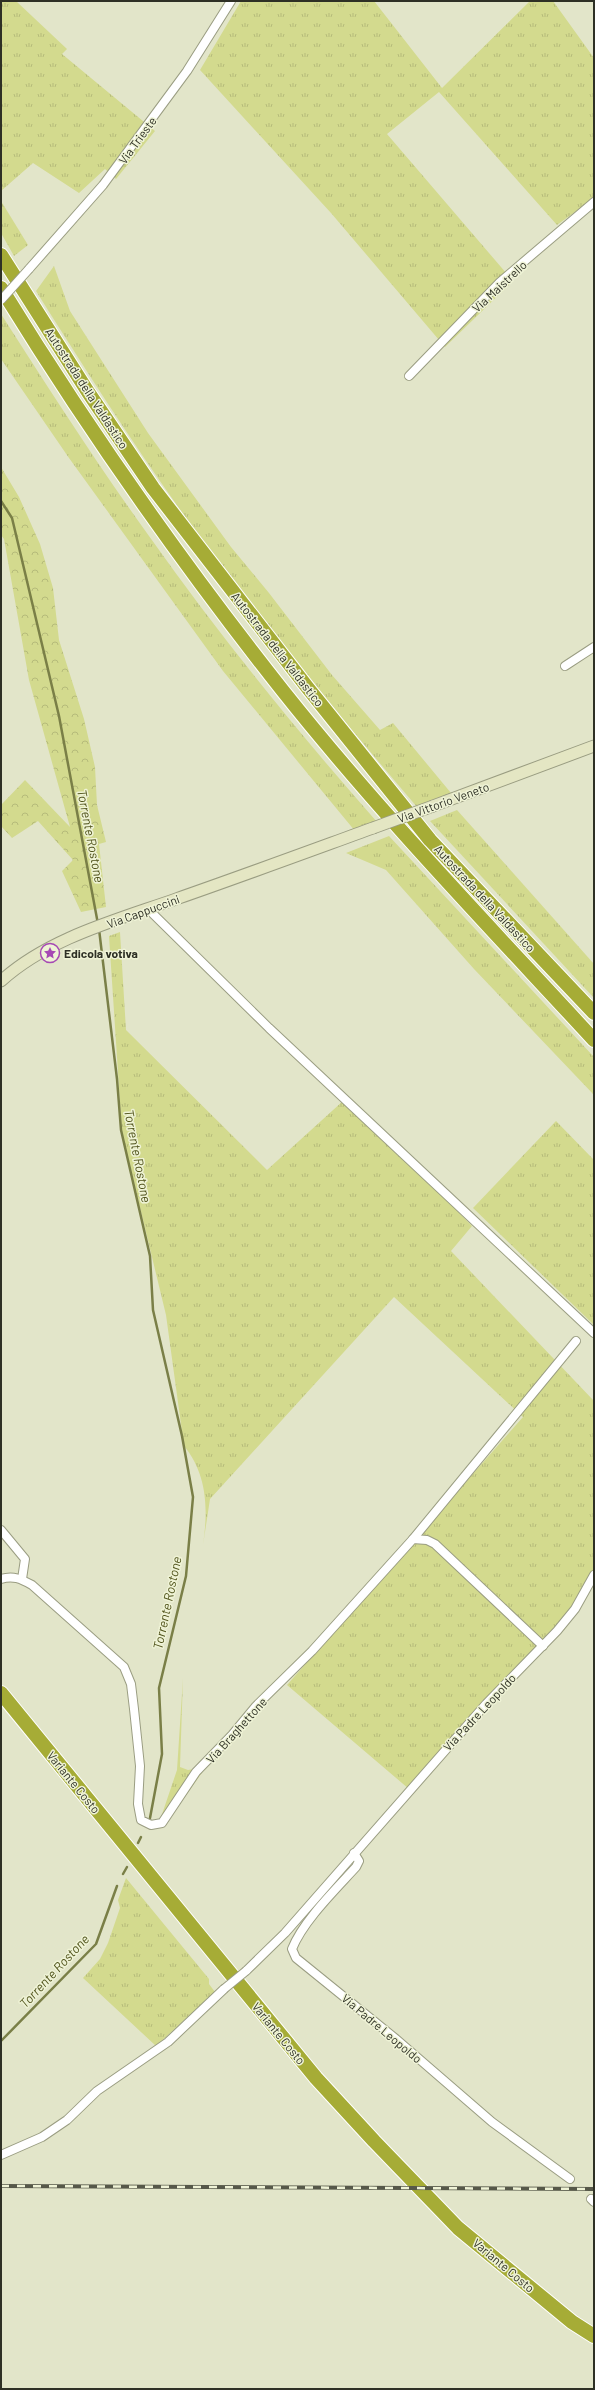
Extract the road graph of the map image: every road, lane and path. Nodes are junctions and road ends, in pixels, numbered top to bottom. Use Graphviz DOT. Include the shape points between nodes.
graph roads {
  1 [pos="231,1"];
  2 [pos="594,202"];
  3 [pos="1,255"];
  4 [pos="1,288"];
  5 [pos="1,300"];
  6 [pos="409,376"];
  7 [pos="594,646"];
  8 [pos="566,666"];
  9 [pos="594,746"];
  10 [pos="293,857"];
  11 [pos="148,909"];
  12 [pos="1,981"];
  13 [pos="594,1013"];
  14 [pos="594,1040"];
  15 [pos="594,1333"];
  16 [pos="576,1341"];
  17 [pos="1,1530"];
  18 [pos="413,1540"];
  19 [pos="594,1575"];
  20 [pos="1,1579"];
  21 [pos="22,1579"];
  22 [pos="543,1646"];
  23 [pos="1,1693"];
  24 [pos="354,1853"];
  25 [pos="1,2155"];
  26 [pos="570,2180"];
  27 [pos="594,2336"];
  1 -- 5 [label="street, Via Trieste, bridge" via="187,71 103,185"];
  2 -- 6 [label="street, Via Maistrello" via="574,216 500,282"];
  3 -- 13 [label="highway, Autostrada della Valdastico" via="153,488 303,681 430,840"];
  4 -- 14 [label="highway, Autostrada della Valdastico" via="119,469 284,692 387,815"];
  7 -- 8 [label="street"];
  9 -- 10 [label="main road, Via Vittorio Veneto, bridge"];
  10 -- 11 [label="main road, Via Cappuccini"];
  11 -- 12 [label="main road, Via Cappuccini" via="47,949"];
  11 -- 15 [label="street" via="270,1028"];
  16 -- 18 [label="street"];
  17 -- 21 [label="street" via="25,1559"];
  18 -- 21 [label="street, Via Braghettone" via="312,1651 256,1706 196,1772 162,1823 151,1824 141,1820 138,1804 140,1766 134,1709 131,1684 124,1667"];
  18 -- 22 [label="street" via="427,1540 435,1544"];
  19 -- 22 [label="street" via="575,1609"];
  20 -- 21 [label="street"];
  22 -- 24 [label="street, Via Padre Leopoldo" via="486,1704"];
  23 -- 27 [label="highway, Variante Costo" via="311,2072 374,2142 458,2228 572,2322"];
  24 -- 25 [label="street, Via Padre Leopoldo, bridge" via="285,1933 168,2042 98,2091 67,2120 42,2137"];
  24 -- 26 [label="street, Via Padre Leopoldo" via="359,1861 356,1867 327,1898 295,1940 292,1949 296,1958 396,2039 492,2122"];
}
